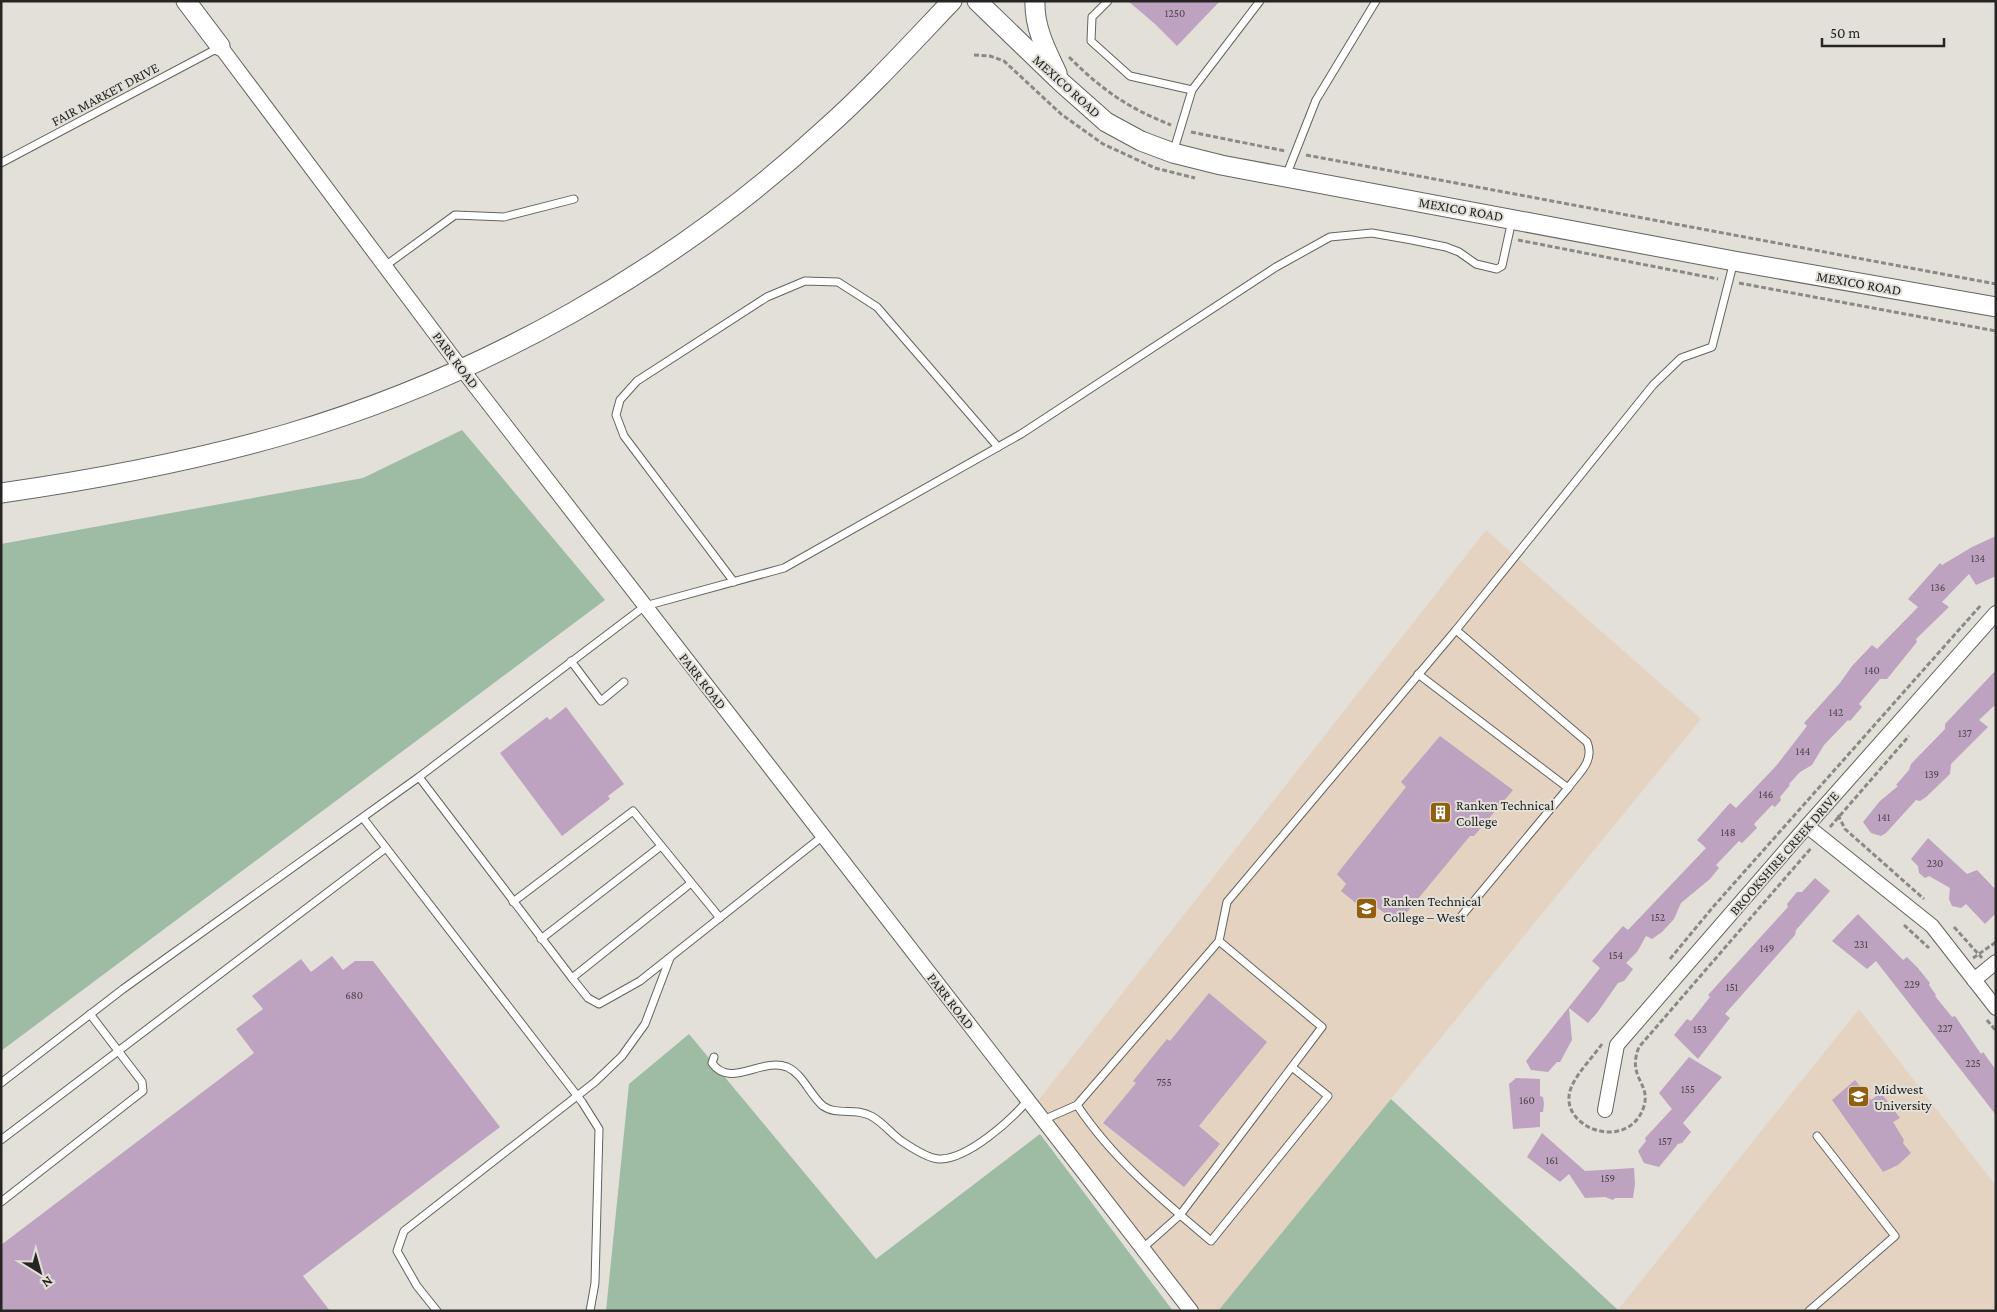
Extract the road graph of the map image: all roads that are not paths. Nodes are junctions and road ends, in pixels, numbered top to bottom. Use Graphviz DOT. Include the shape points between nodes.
graph roads {
  1 [pos="186,1"];
  2 [pos="952,1"];
  3 [pos="977,1"];
  4 [pos="1035,1"];
  5 [pos="1108,1"];
  6 [pos="1260,1"];
  7 [pos="1376,1"];
  8 [pos="220,46"];
  9 [pos="1062,83"];
  10 [pos="1192,90"];
  11 [pos="1173,153"];
  12 [pos="1,163"];
  13 [pos="1286,177"];
  14 [pos="574,199"];
  15 [pos="1512,219"];
  16 [pos="1734,260"];
  17 [pos="385,266"];
  18 [pos="1996,307"];
  19 [pos="462,368"];
  20 [pos="998,447"];
  21 [pos="1,493"];
  22 [pos="734,582"];
  23 [pos="645,606"];
  24 [pos="1996,613"];
  25 [pos="1456,630"];
  26 [pos="571,662"];
  27 [pos="1418,674"];
  28 [pos="624,682"];
  29 [pos="419,777"];
  30 [pos="1568,788"];
  31 [pos="363,818"];
  32 [pos="1802,831"];
  33 [pos="823,836"];
  34 [pos="662,846"];
  35 [pos="386,848"];
  36 [pos="692,883"];
  37 [pos="513,902"];
  38 [pos="720,918"];
  39 [pos="1459,919"];
  40 [pos="541,938"];
  41 [pos="1219,941"];
  42 [pos="670,957"];
  43 [pos="1996,962"];
  44 [pos="572,978"];
  45 [pos="1974,980"];
  46 [pos="1996,1008"];
  47 [pos="90,1014"];
  48 [pos="119,1051"];
  49 [pos="714,1057"];
  50 [pos="1292,1067"];
  51 [pos="1,1083"];
  52 [pos="577,1096"];
  53 [pos="1028,1100"];
  54 [pos="1077,1105"];
  55 [pos="1605,1110"];
  56 [pos="1043,1120"];
  57 [pos="1817,1136"];
  58 [pos="1,1140"];
  59 [pos="1,1202"];
  60 [pos="1180,1215"];
  61 [pos="1143,1248"];
  62 [pos="437,1311"];
  63 [pos="590,1311"];
  64 [pos="1191,1311"];
  65 [pos="1810,1311"];
  1 -- 8 [label="main road"];
  2 -- 19 [label="main road" via="824,131 730,208 638,272 585,304"];
  3 -- 9 [label="main road, MEXICO ROAD"];
  4 -- 9 [label="main road" via="1041,38"];
  5 -- 10 [label="lane" via="1092,17 1091,41 1130,76"];
  6 -- 10 [label="lane"];
  7 -- 13 [label="lane" via="1316,100"];
  8 -- 12 [label="lane, FAIR MARKET DRIVE"];
  8 -- 17 [label="street, PARR ROAD"];
  9 -- 11 [label="main road, MEXICO ROAD" via="1106,122 1141,141"];
  10 -- 11 [label="lane"];
  11 -- 13 [label="main road, MEXICO ROAD"];
  13 -- 15 [label="main road, MEXICO ROAD"];
  14 -- 17 [label="lane" via="504,217 454,215"];
  15 -- 16 [label="main road, MEXICO ROAD"];
  15 -- 20 [label="lane" via="1502,266 1498,269 1476,264 1446,247 1420,242 1372,234 1330,237 1276,266"];
  16 -- 18 [label="main road, MEXICO ROAD"];
  16 -- 25 [label="lane" via="1712,347 1681,358 1653,385"];
  17 -- 19 [label="street, PARR ROAD"];
  19 -- 21 [label="main road" via="356,411 246,445 136,470"];
  19 -- 23 [label="street, PARR ROAD"];
  20 -- 22 [label="lane" via="784,568"];
  20 -- 22 [label="lane" via="877,308 846,287 838,282 805,281 767,297 637,381 620,400 616,415 624,436"];
  22 -- 23 [label="lane"];
  23 -- 26 [label="lane"];
  23 -- 33 [label="street, PARR ROAD"];
  24 -- 32 [label="street, BROOKSHIRE CREEK DRIVE"];
  25 -- 27 [label="lane"];
  25 -- 30 [label="lane" via="1587,742 1589,761"];
  26 -- 28 [label="lane" via="601,700"];
  26 -- 29 [label="lane"];
  27 -- 30 [label="lane"];
  27 -- 41 [label="lane" via="1227,902"];
  29 -- 31 [label="lane"];
  29 -- 37 [label="lane"];
  30 -- 39 [label="lane"];
  31 -- 35 [label="lane"];
  31 -- 47 [label="lane"];
  32 -- 45 [label="street" via="1932,926"];
  32 -- 55 [label="street, BROOKSHIRE CREEK DRIVE" via="1617,1045"];
  33 -- 38 [label="lane"];
  33 -- 53 [label="street, PARR ROAD"];
  34 -- 36 [label="lane"];
  34 -- 37 [label="lane" via="633,811"];
  34 -- 40 [label="lane"];
  35 -- 48 [label="lane"];
  35 -- 52 [label="lane"];
  36 -- 38 [label="lane"];
  36 -- 44 [label="lane"];
  37 -- 40 [label="lane"];
  38 -- 42 [label="lane"];
  40 -- 44 [label="lane"];
  41 -- 50 [label="lane" via="1322,1027"];
  41 -- 54 [label="lane"];
  42 -- 44 [label="lane" via="640,981 599,1004 588,998"];
  42 -- 52 [label="lane" via="645,1024 622,1056"];
  43 -- 45 [label="street"];
  45 -- 46 [label="street"];
  47 -- 48 [label="lane"];
  47 -- 51 [label="lane"];
  48 -- 58 [label="lane"];
  48 -- 59 [label="lane" via="142,1082 142,1091"];
  49 -- 53 [label="lane" via="712,1063 724,1073 735,1074 762,1066 786,1066 829,1109 864,1112 904,1143 939,1160 969,1150 1018,1112"];
  50 -- 60 [label="lane"];
  50 -- 60 [label="lane" via="1328,1096 1211,1241"];
  52 -- 62 [label="lane" via="404,1231 397,1251 417,1286"];
  52 -- 63 [label="lane" via="599,1129 595,1283"];
  53 -- 56 [label="street, PARR ROAD"];
  54 -- 56 [label="lane"];
  54 -- 60 [label="lane" via="1092,1128 1128,1168"];
  56 -- 61 [label="street, PARR ROAD"];
  57 -- 65 [label="lane" via="1895,1236"];
  60 -- 61 [label="lane"];
  61 -- 64 [label="street, PARR ROAD"];
}
